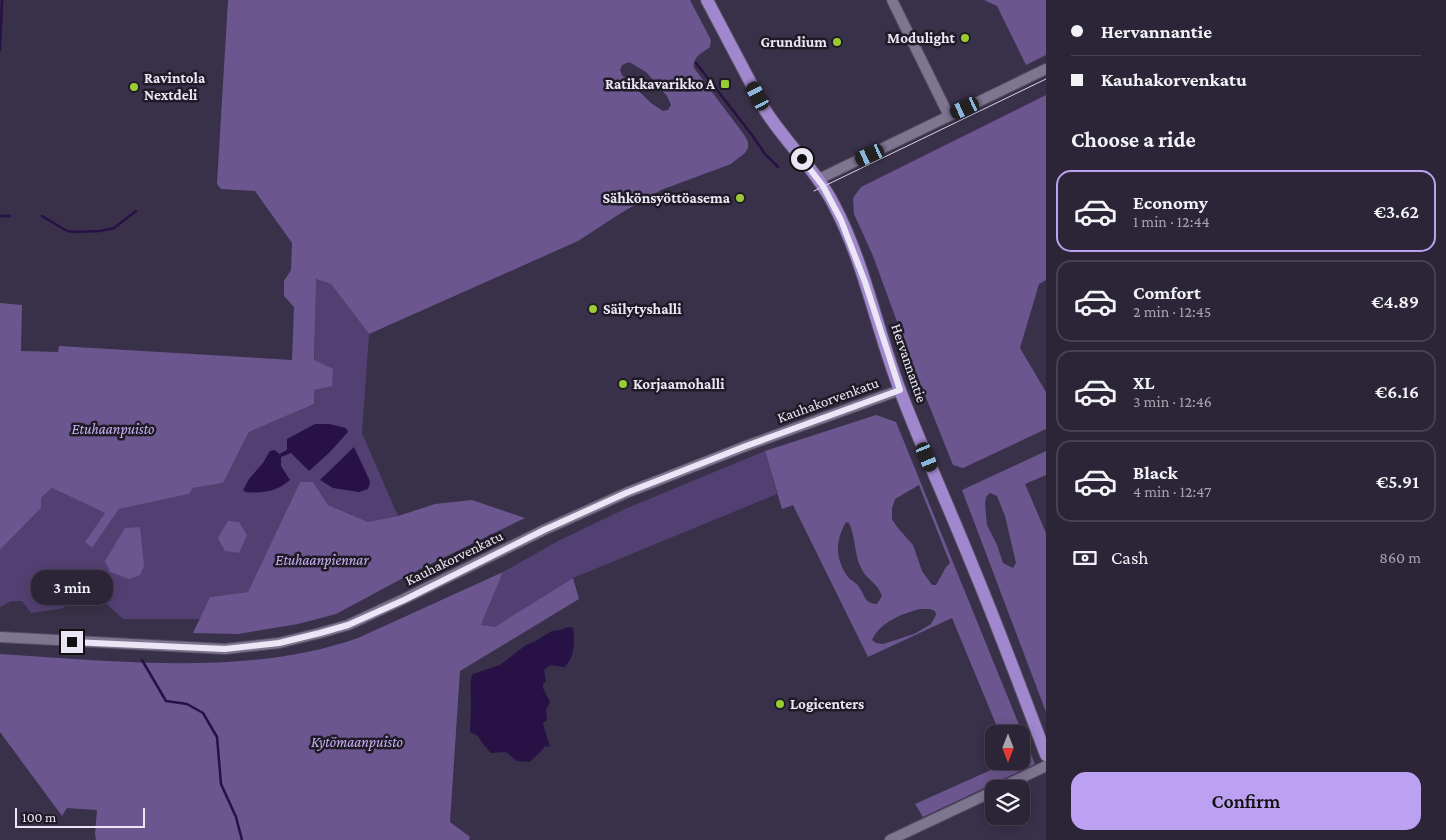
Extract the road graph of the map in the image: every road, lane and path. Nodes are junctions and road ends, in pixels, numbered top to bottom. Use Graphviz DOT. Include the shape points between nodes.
graph roads {
  1 [pos="708,0"];
  2 [pos="892,0"];
  3 [pos="1046,69"];
  4 [pos="949,116"];
  5 [pos="819,180"];
  6 [pos="900,390"];
  7 [pos="0,638"];
  8 [pos="1046,755"];
  9 [pos="1046,766"];
  10 [pos="1017,780"];
  11 [pos="985,795"];
  12 [pos="890,840"];
  1 -- 5 [label="main road, Hervannantie" via="770,118"];
  2 -- 4 [label="street"];
  3 -- 4 [label="street"];
  4 -- 5 [label="street"];
  5 -- 6 [label="main road, Hervannantie" via="849,238"];
  6 -- 7 [label="street, Kauhakorvenkatu" via="634,490 544,530 404,600 348,625 320,633 279,643 225,649"];
  6 -- 8 [label="main road, Hervannantie"];
  9 -- 10 [label="street"];
  11 -- 12 [label="street"];
}
